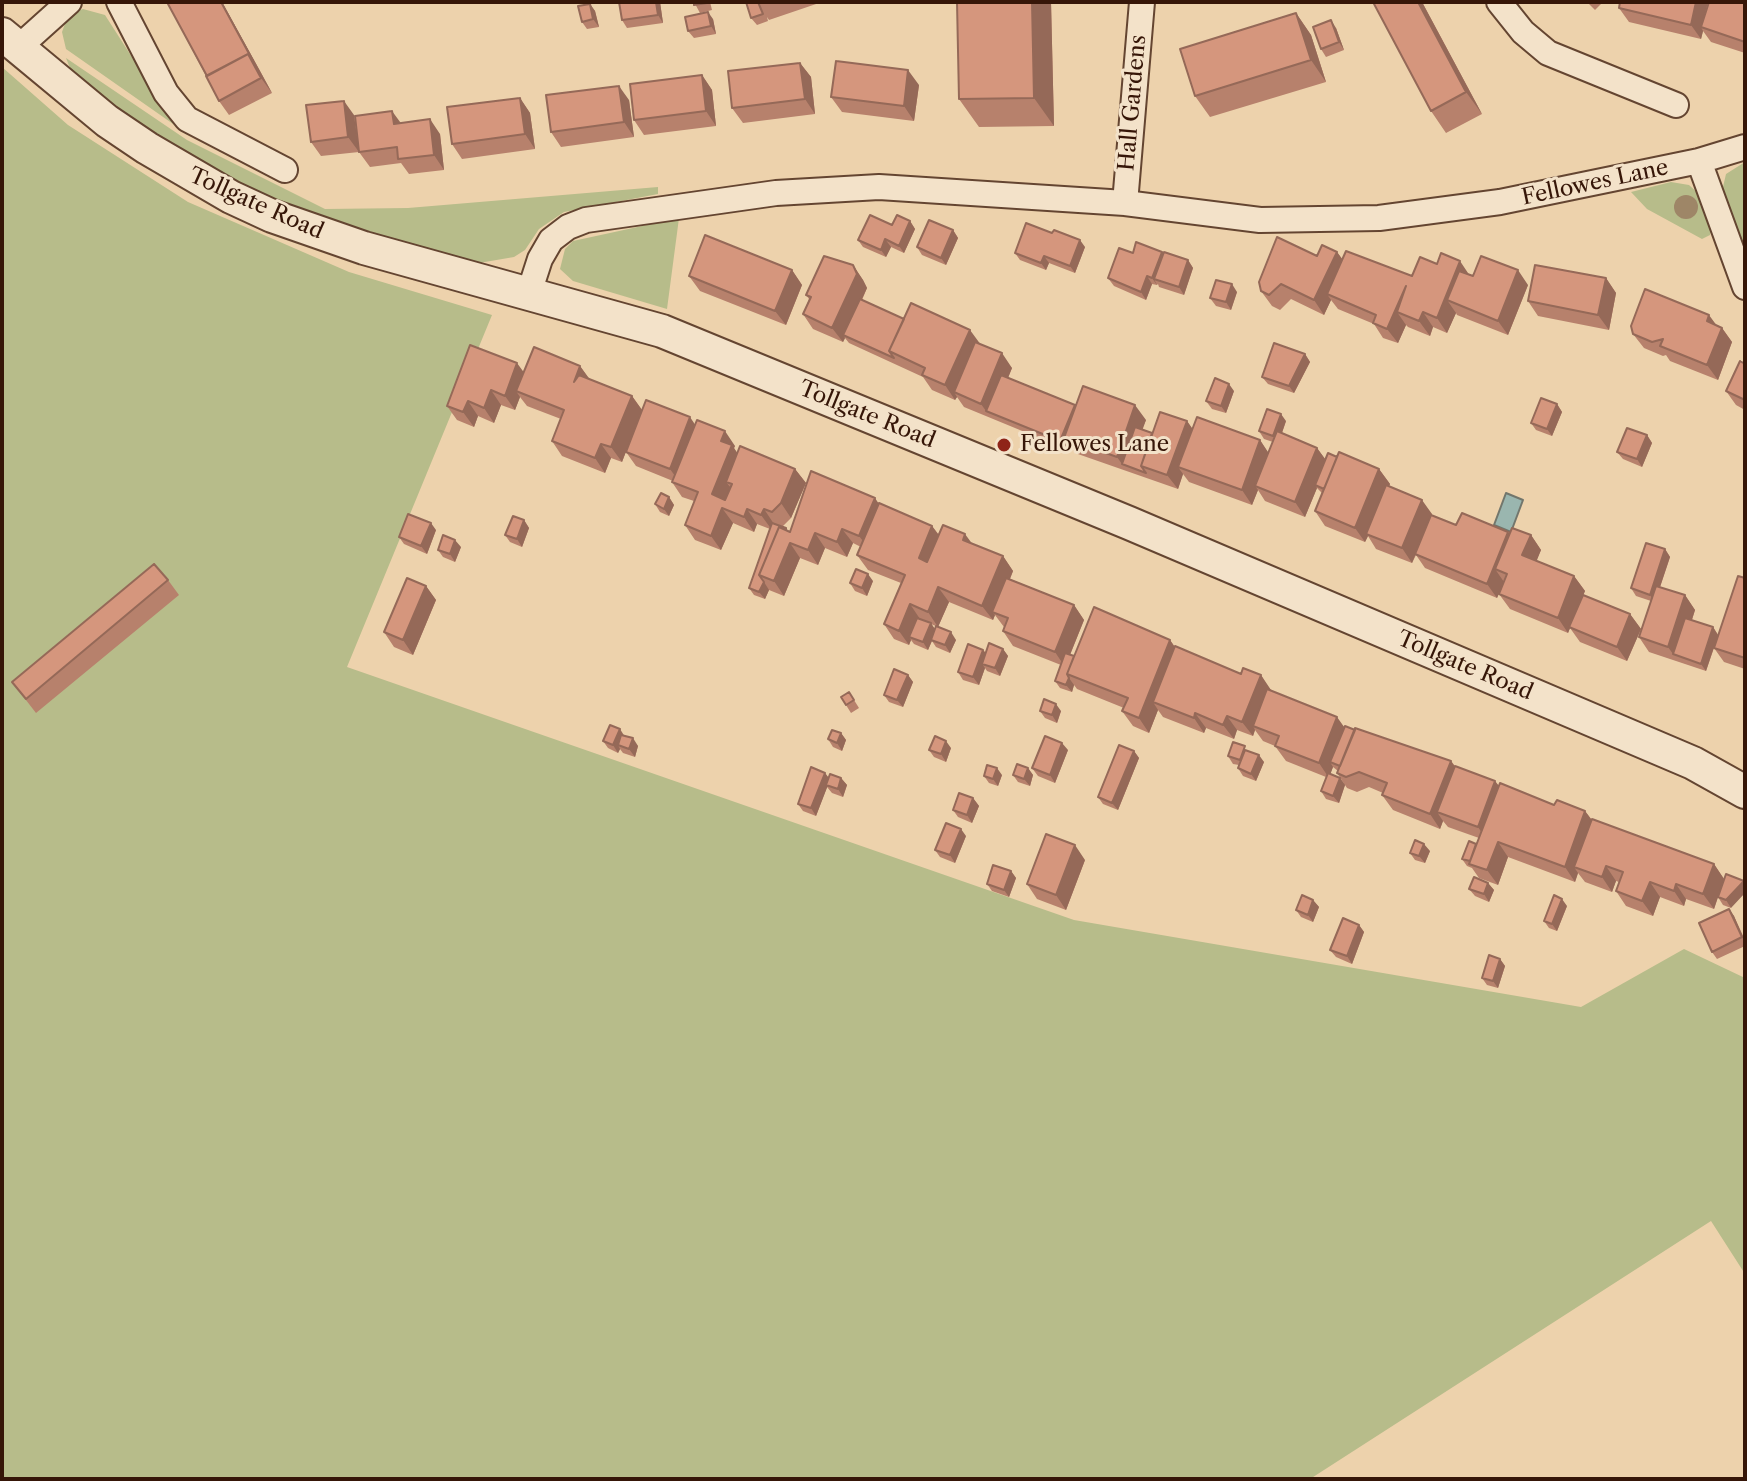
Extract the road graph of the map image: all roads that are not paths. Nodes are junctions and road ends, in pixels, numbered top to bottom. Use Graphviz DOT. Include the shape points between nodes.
graph roads {
  1 [pos="69,2"];
  2 [pos="119,2"];
  3 [pos="1142,2"];
  4 [pos="1499,2"];
  5 [pos="10,40"];
  6 [pos="1676,105"];
  7 [pos="1745,147"];
  8 [pos="1699,161"];
  9 [pos="285,170"];
  10 [pos="1125,203"];
  11 [pos="1745,287"];
  12 [pos="529,293"];
  13 [pos="1745,792"];
  1 -- 5 [label="street"];
  2 -- 9 [label="street" via="166,93 187,119"];
  3 -- 10 [label="street, Hall Gardens"];
  4 -- 6 [label="street" via="1548,53"];
  5 -- 12 [label="street, Tollgate Road" via="117,128 231,197 317,233"];
  7 -- 8 [label="street, Fellowes Lane"];
  8 -- 10 [label="street, Fellowes Lane" via="1500,202 1379,218 1260,220"];
  8 -- 11 [label="street"];
  10 -- 12 [label="street, Fellowes Lane" via="879,187 667,207 568,227 551,240"];
  12 -- 13 [label="street, Tollgate Road" via="662,331 1693,763"];
}
